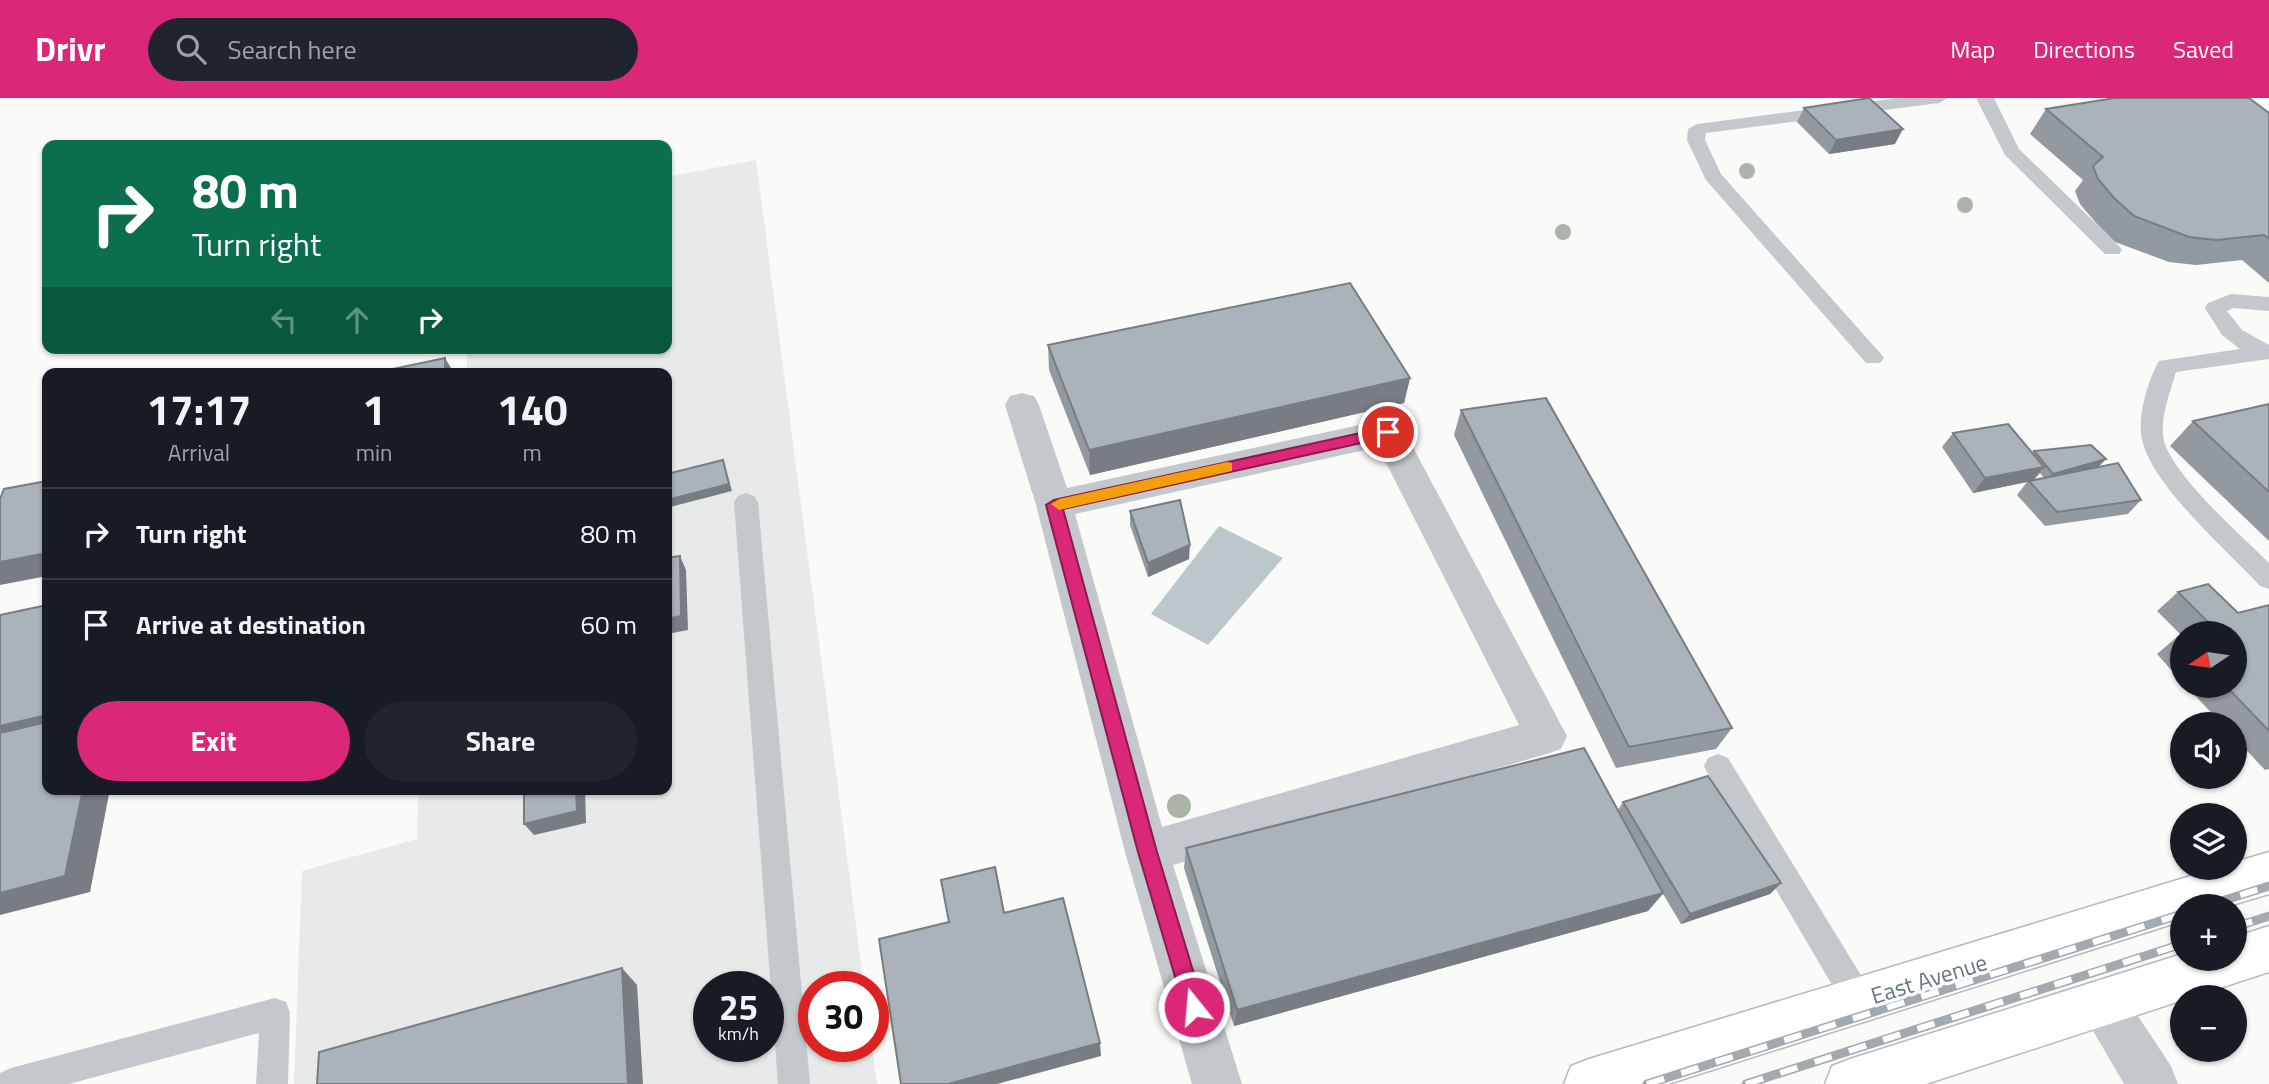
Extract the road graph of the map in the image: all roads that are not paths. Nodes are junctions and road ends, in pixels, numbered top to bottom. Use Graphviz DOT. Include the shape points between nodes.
graph roads {
  1 [pos="1938,98"];
  2 [pos="1985,98"];
  3 [pos="2112,250"];
  4 [pos="2269,304"];
  5 [pos="2266,352"];
  6 [pos="1873,358"];
  7 [pos="1021,405"];
  8 [pos="747,502"];
  9 [pos="1054,505"];
  10 [pos="2269,579"];
  11 [pos="1718,766"];
  12 [pos="1147,852"];
  13 [pos="2269,873"];
  14 [pos="2269,948"];
  15 [pos="1859,1001"];
  16 [pos="2101,1003"];
  17 [pos="11,1084"];
  18 [pos="272,1084"];
  19 [pos="794,1084"];
  20 [pos="1217,1084"];
  21 [pos="1589,1084"];
  22 [pos="1850,1084"];
  23 [pos="2153,1084"];
  1 -- 6 [label="lane" via="1697,129 1696,140 1713,176"];
  2 -- 3 [label="lane" via="2011,151"];
  4 -- 5 [label="lane" via="2231,301 2215,308 2238,341"];
  5 -- 10 [label="lane" via="2167,366 2153,440 2168,470"];
  7 -- 9 [label="street"];
  8 -- 19 [label="lane"];
  9 -- 12 [label="street"];
  9 -- 12 [label="street" via="1388,432 1546,736"];
  11 -- 15 [label="lane"];
  12 -- 20 [label="street"];
  13 -- 15 [label="main road, East Avenue"];
  14 -- 16 [label="main road"];
  15 -- 21 [label="main road, East Avenue"];
  16 -- 22 [label="main road"];
  16 -- 23 [label="street"];
  17 -- 18 [label="lane" via="275,1013"];
}
